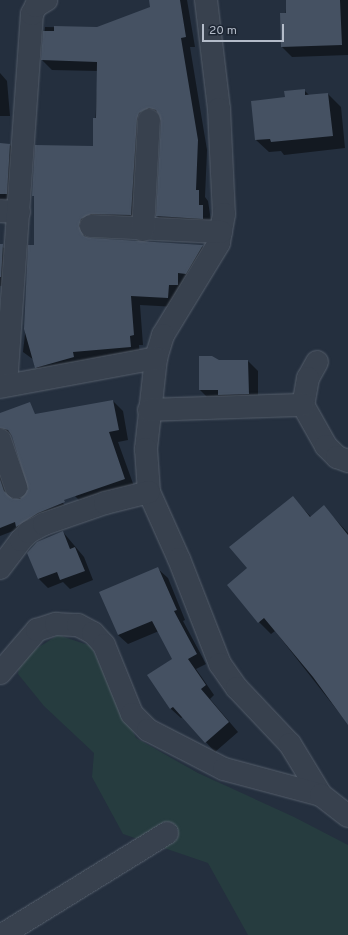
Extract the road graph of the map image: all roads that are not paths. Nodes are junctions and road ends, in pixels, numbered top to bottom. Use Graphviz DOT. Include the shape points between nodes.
graph roads {
  1 [pos="46,0"];
  2 [pos="206,0"];
  3 [pos="149,120"];
  4 [pos="10,212"];
  5 [pos="91,226"];
  6 [pos="143,230"];
  7 [pos="221,232"];
  8 [pos="156,358"];
  9 [pos="317,362"];
  10 [pos="3,386"];
  11 [pos="303,405"];
  12 [pos="148,410"];
  13 [pos="0,440"];
  14 [pos="348,461"];
  15 [pos="16,487"];
  16 [pos="149,492"];
  17 [pos="0,568"];
  18 [pos="0,673"];
  19 [pos="321,795"];
  20 [pos="348,816"];
  21 [pos="167,833"];
  22 [pos="2,935"];
  1 -- 4 [label="street" via="36,6 32,14"];
  2 -- 7 [label="street" via="220,109 225,189"];
  3 -- 6 [label="street"];
  4 -- 10 [label="street"];
  5 -- 6 [label="street"];
  6 -- 7 [label="street"];
  7 -- 8 [label="street" via="219,243 163,335"];
  8 -- 10 [label="street"];
  8 -- 12 [label="street"];
  9 -- 11 [label="street" via="308,378"];
  11 -- 12 [label="street"];
  11 -- 14 [label="street" via="326,446 337,457"];
  12 -- 16 [label="street" via="146,450"];
  13 -- 15 [label="street"];
  16 -- 17 [label="street" via="104,503 44,524 29,532"];
  16 -- 19 [label="street" via="179,559 220,664 237,688 290,744"];
  18 -- 19 [label="street" via="37,630 56,624 78,625 93,633 104,645 132,714 148,730 224,769"];
  19 -- 20 [label="street"];
  21 -- 22 [label="street"];
}
